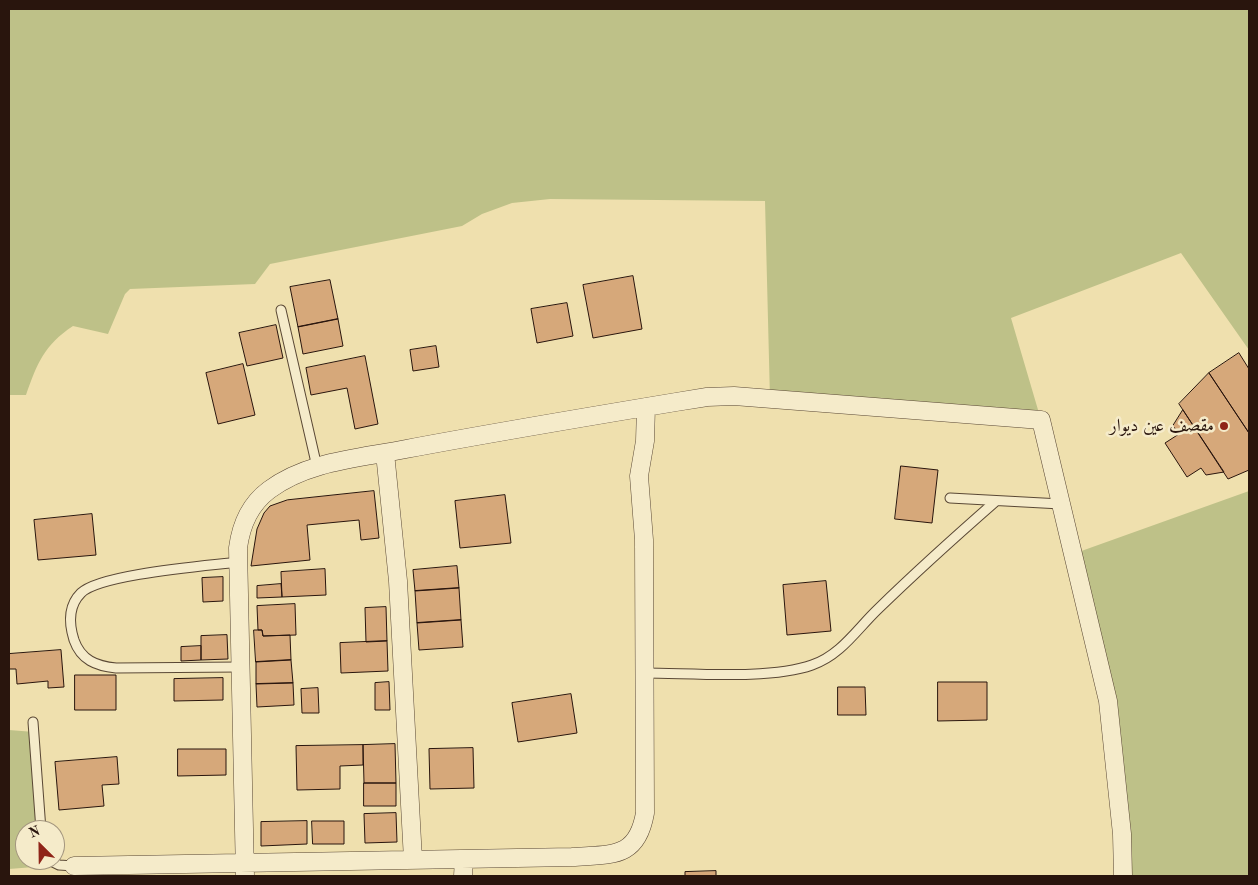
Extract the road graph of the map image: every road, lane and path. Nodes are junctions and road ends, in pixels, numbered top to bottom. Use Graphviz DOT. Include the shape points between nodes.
graph roads {
  1 [pos="281,310"];
  2 [pos="646,407"];
  3 [pos="385,453"];
  4 [pos="317,467"];
  5 [pos="950,498"];
  6 [pos="996,501"];
  7 [pos="1061,504"];
  8 [pos="238,562"];
  9 [pos="240,666"];
  10 [pos="645,673"];
  11 [pos="33,722"];
  12 [pos="40,820"];
  13 [pos="464,859"];
  14 [pos="412,860"];
  15 [pos="65,865"];
  16 [pos="74,866"];
  17 [pos="245,870"];
  18 [pos="99,871"];
  19 [pos="463,876"];
  20 [pos="1123,876"];
  1 -- 4 [label="lane"];
  2 -- 3 [label="street"];
  2 -- 7 [label="street" via="734,396 1041,420"];
  2 -- 10 [label="street" via="639,476 644,540"];
  3 -- 4 [label="street"];
  3 -- 14 [label="street" via="398,581"];
  4 -- 8 [label="street" via="269,489 257,501 240,531"];
  5 -- 6 [label="lane"];
  6 -- 7 [label="lane"];
  6 -- 10 [label="lane" via="876,610 846,642 812,665 760,673"];
  7 -- 20 [label="street" via="1108,701 1122,834"];
  8 -- 9 [label="street"];
  8 -- 9 [label="lane" via="101,582 80,594 72,606 70,620 80,651 96,664 116,668"];
  9 -- 17 [label="street"];
  10 -- 13 [label="street" via="645,812 641,832 631,847 608,854"];
  11 -- 12 [label="lane"];
  13 -- 14 [label="street"];
  13 -- 19 [label="street"];
  14 -- 17 [label="street"];
  15 -- 16 [label="lane"];
  16 -- 18 [label="street"];
  17 -- 18 [label="street"];
}
